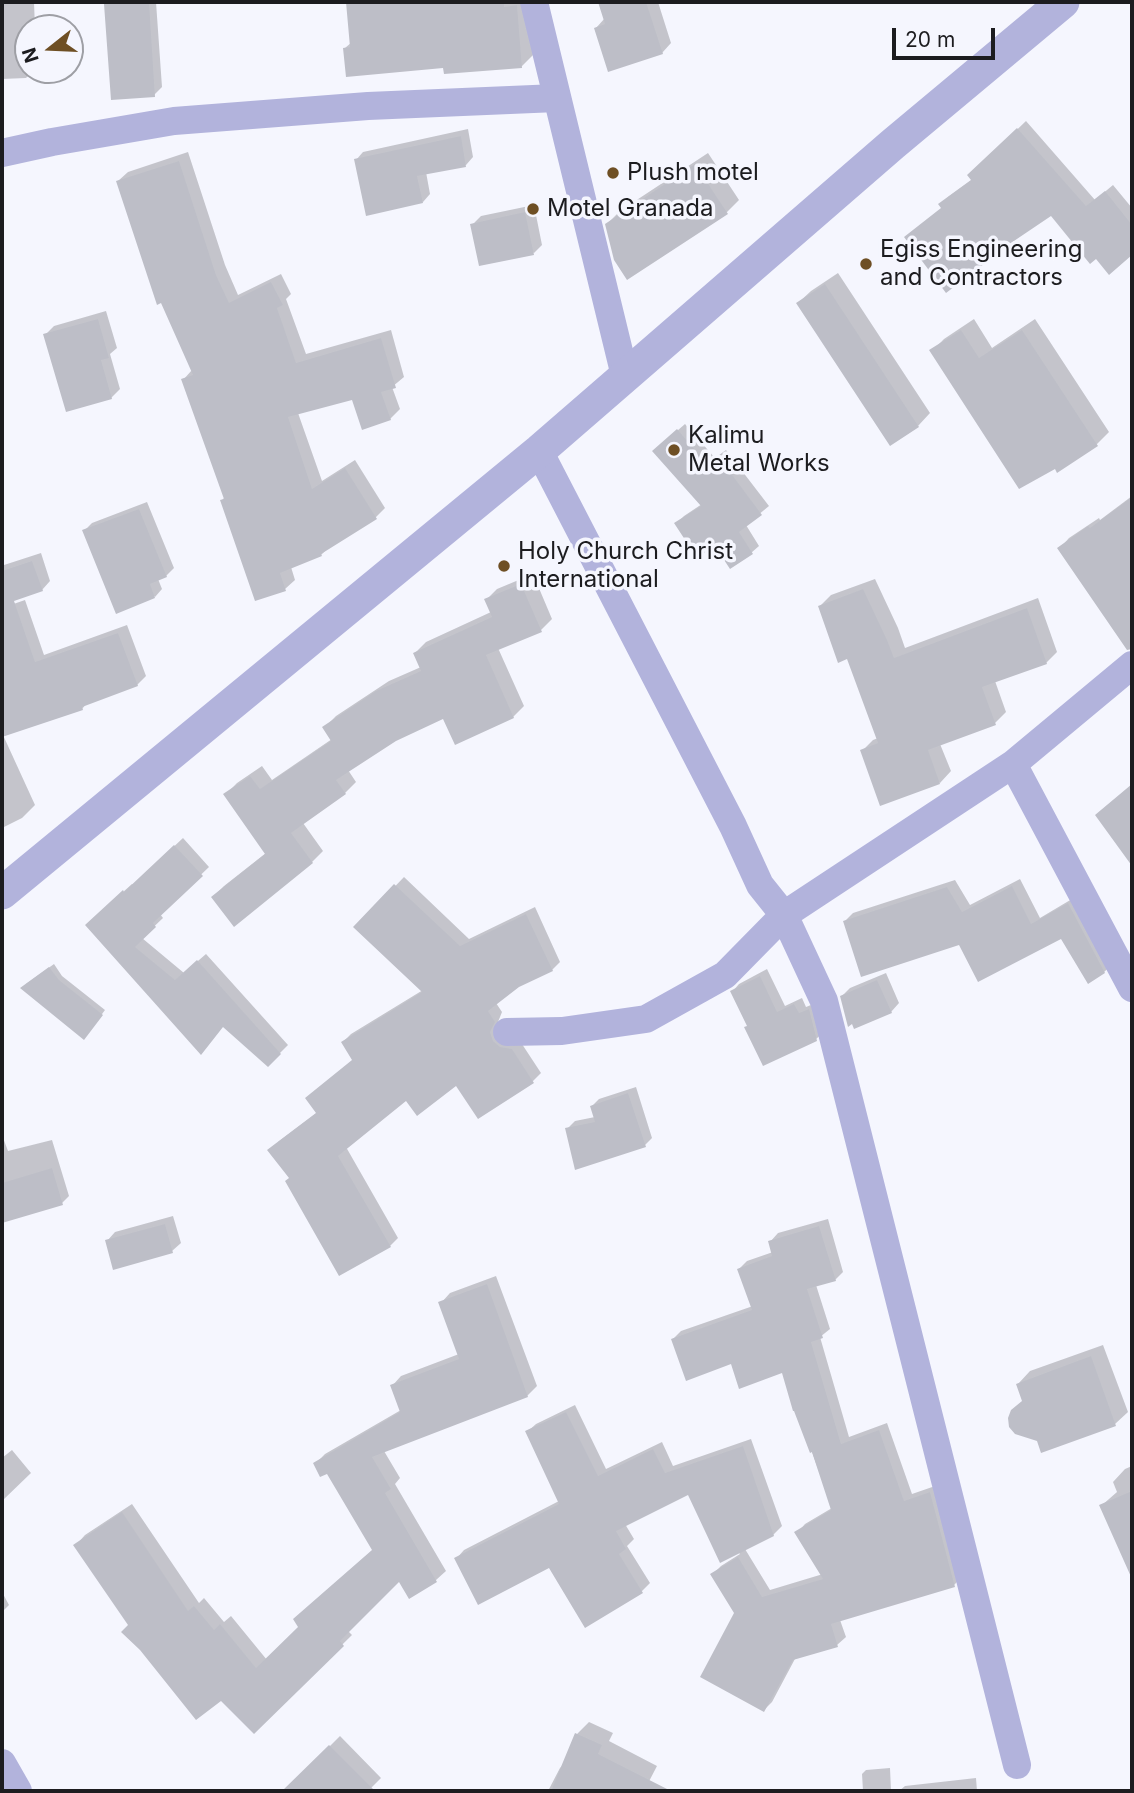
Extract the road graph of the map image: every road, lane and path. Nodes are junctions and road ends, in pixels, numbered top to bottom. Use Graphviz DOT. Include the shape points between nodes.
graph roads {
  1 [pos="534,2"];
  2 [pos="1063,2"];
  3 [pos="557,98"];
  4 [pos="2,153"];
  5 [pos="625,376"];
  6 [pos="539,452"];
  7 [pos="1132,665"];
  8 [pos="1013,764"];
  9 [pos="2,893"];
  10 [pos="784,915"];
  11 [pos="1132,988"];
  12 [pos="507,1032"];
  13 [pos="2,1763"];
  14 [pos="1017,1765"];
  15 [pos="18,1791"];
  1 -- 3 [label="street"];
  2 -- 5 [label="street"];
  3 -- 4 [label="street" via="174,121"];
  3 -- 5 [label="street"];
  5 -- 6 [label="street"];
  6 -- 9 [label="street"];
  6 -- 10 [label="street" via="760,885"];
  7 -- 8 [label="street"];
  8 -- 10 [label="street"];
  8 -- 11 [label="street"];
  10 -- 12 [label="street" via="725,975 646,1019 562,1031"];
  10 -- 14 [label="street" via="824,1001"];
  13 -- 15 [label="street"];
}
